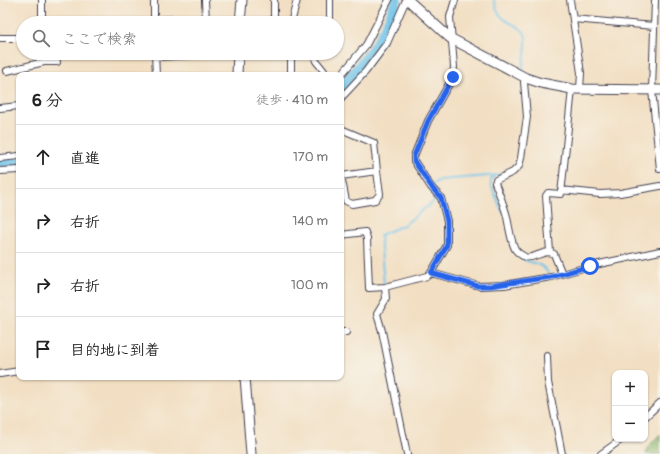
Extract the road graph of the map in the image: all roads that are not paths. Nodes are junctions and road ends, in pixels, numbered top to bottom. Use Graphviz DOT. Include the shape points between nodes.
graph roads {
  1 [pos="42,0"];
  2 [pos="154,0"];
  3 [pos="205,0"];
  4 [pos="242,0"];
  5 [pos="274,0"];
  6 [pos="297,0"];
  7 [pos="330,0"];
  8 [pos="389,0"];
  9 [pos="407,0"];
  10 [pos="455,0"];
  11 [pos="570,0"];
  12 [pos="655,0"];
  13 [pos="42,16"];
  14 [pos="154,16"];
  15 [pos="206,16"];
  16 [pos="241,16"];
  17 [pos="274,16"];
  18 [pos="293,16"];
  19 [pos="330,16"];
  20 [pos="573,19"];
  21 [pos="654,26"];
  22 [pos="0,38"];
  23 [pos="16,38"];
  24 [pos="450,38"];
  25 [pos="155,60"];
  26 [pos="238,60"];
  27 [pos="291,60"];
  28 [pos="316,60"];
  29 [pos="44,62"];
  30 [pos="57,62"];
  31 [pos="7,71"];
  32 [pos="156,72"];
  33 [pos="237,72"];
  34 [pos="291,72"];
  35 [pos="324,72"];
  36 [pos="344,72"];
  37 [pos="526,78"];
  38 [pos="576,89"];
  39 [pos="656,90"];
  40 [pos="344,95"];
  41 [pos="16,106"];
  42 [pos="0,108"];
  43 [pos="344,130"];
  44 [pos="16,156"];
  45 [pos="0,158"];
  46 [pos="660,169"];
  47 [pos="16,170"];
  48 [pos="378,171"];
  49 [pos="0,172"];
  50 [pos="344,176"];
  51 [pos="660,186"];
  52 [pos="561,190"];
  53 [pos="344,191"];
  54 [pos="344,235"];
  55 [pos="660,251"];
  56 [pos="550,252"];
  57 [pos="431,273"];
  58 [pos="562,274"];
  59 [pos="385,287"];
  60 [pos="547,356"];
  61 [pos="16,371"];
  62 [pos="0,374"];
  63 [pos="244,380"];
  64 [pos="660,403"];
  65 [pos="648,414"];
  66 [pos="618,442"];
  67 [pos="251,454"];
  68 [pos="407,454"];
  69 [pos="562,454"];
  70 [pos="601,454"];
  1 -- 13 [label="street"];
  2 -- 14 [label="street"];
  3 -- 15 [label="street"];
  4 -- 16 [label="street"];
  5 -- 17 [label="street"];
  6 -- 18 [label="street"];
  7 -- 19 [label="street"];
  8 -- 36 [label="street" via="366,45"];
  9 -- 24 [label="street"];
  9 -- 40 [label="street" via="387,43"];
  10 -- 24 [label="street" via="450,17"];
  11 -- 20 [label="street"];
  12 -- 21 [label="street"];
  20 -- 21 [label="street"];
  20 -- 38 [label="street" via="581,73"];
  21 -- 39 [label="street"];
  22 -- 23 [label="street"];
  24 -- 37 [label="street"];
  24 -- 57 [label="street" via="453,77 428,121 414,156 414,161 441,198 448,230 447,245"];
  25 -- 32 [label="street"];
  26 -- 33 [label="street"];
  27 -- 34 [label="street"];
  28 -- 35 [label="street"];
  29 -- 30 [label="street"];
  29 -- 31 [label="street"];
  37 -- 38 [label="street"];
  37 -- 56 [label="street" via="524,82 527,117 522,158 513,172 494,181 506,211 515,248 520,255 526,257"];
  38 -- 39 [label="street"];
  38 -- 52 [label="street"];
  39 -- 46 [label="street"];
  41 -- 42 [label="street"];
  43 -- 48 [label="street" via="374,143"];
  44 -- 45 [label="street"];
  47 -- 49 [label="street"];
  48 -- 50 [label="street"];
  48 -- 53 [label="street" via="380,194 375,200 352,204 346,201"];
  51 -- 52 [label="street" via="620,193"];
  52 -- 56 [label="street" via="558,195 548,193 546,196"];
  54 -- 59 [label="street" via="364,232 367,239 369,288"];
  55 -- 58 [label="street"];
  56 -- 58 [label="street" via="557,258"];
  57 -- 58 [label="street" via="478,286"];
  57 -- 59 [label="street"];
  59 -- 68 [label="street" via="386,299 376,314 386,349"];
  60 -- 69 [label="street" via="548,382"];
  61 -- 62 [label="street"];
  63 -- 67 [label="street"];
  64 -- 65 [label="street"];
  66 -- 70 [label="street"];
}
